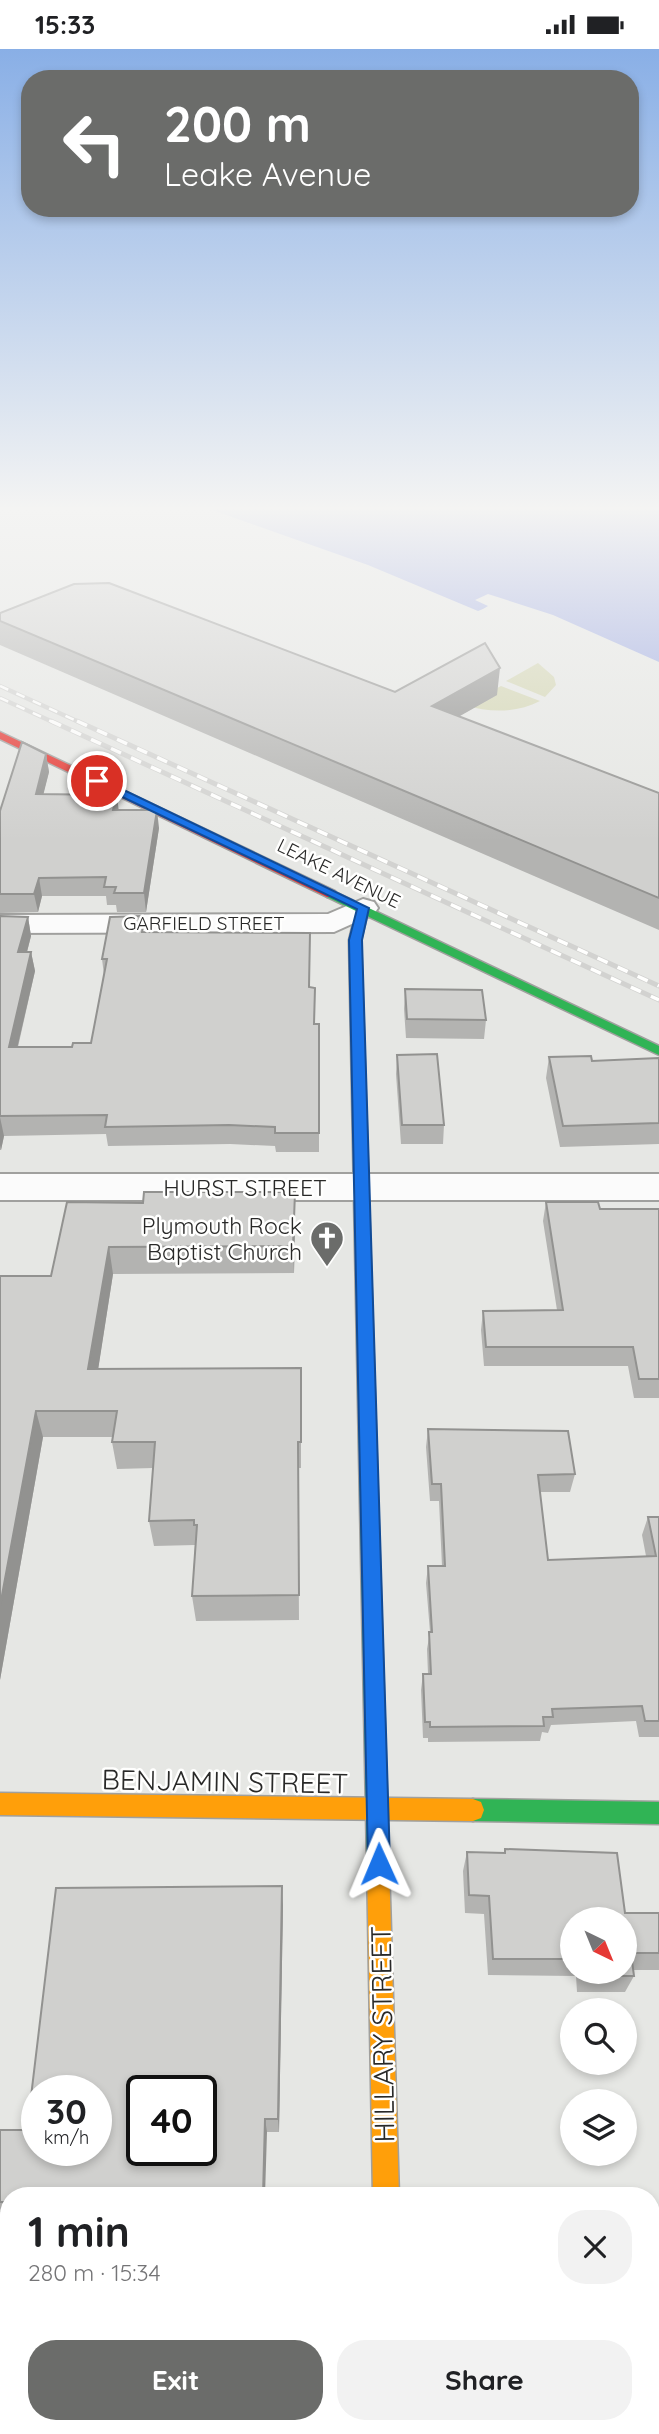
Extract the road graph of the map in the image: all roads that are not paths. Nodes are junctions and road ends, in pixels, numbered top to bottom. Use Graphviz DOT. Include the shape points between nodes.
graph roads {
  1 [pos="0,735"];
  2 [pos="363,908"];
  3 [pos="0,923"];
  4 [pos="659,1051"];
  5 [pos="0,1187"];
  6 [pos="361,1187"];
  7 [pos="659,1187"];
  8 [pos="0,1804"];
  9 [pos="378,1809"];
  10 [pos="659,1813"];
  11 [pos="386,2187"];
  1 -- 2 [label="street, LEAKE AVENUE"];
  2 -- 3 [label="street, GARFIELD STREET" via="334,923"];
  2 -- 4 [label="street, LEAKE AVENUE"];
  2 -- 6 [label="street, HILLARY STREET" via="355,940"];
  5 -- 6 [label="street, HURST STREET"];
  6 -- 7 [label="street, HURST STREET"];
  6 -- 9 [label="street, HILLARY STREET"];
  8 -- 9 [label="street, BENJAMIN STREET"];
  9 -- 10 [label="street, BENJAMIN STREET"];
  9 -- 11 [label="street, HILLARY STREET"];
}
